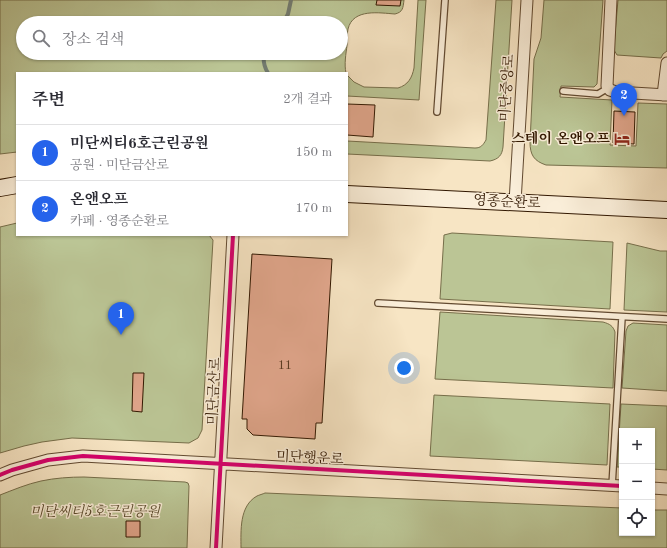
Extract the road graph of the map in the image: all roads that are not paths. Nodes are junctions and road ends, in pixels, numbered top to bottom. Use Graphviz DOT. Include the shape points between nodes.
graph roads {
  1 [pos="445,0"];
  2 [pos="527,0"];
  3 [pos="611,0"];
  4 [pos="667,63"];
  5 [pos="608,88"];
  6 [pos="563,91"];
  7 [pos="665,95"];
  8 [pos="437,112"];
  9 [pos="16,185"];
  10 [pos="0,188"];
  11 [pos="348,194"];
  12 [pos="515,202"];
  13 [pos="667,210"];
  14 [pos="233,236"];
  15 [pos="378,303"];
  16 [pos="622,316"];
  17 [pos="667,319"];
  18 [pos="221,464"];
  19 [pos="0,475"];
  20 [pos="617,486"];
  21 [pos="655,488"];
  22 [pos="667,489"];
  23 [pos="216,548"];
  1 -- 8 [label="lane"];
  2 -- 12 [label="street, 미단중앙로"];
  3 -- 5 [label="street"];
  4 -- 7 [label="street"];
  5 -- 6 [label="lane" via="598,94"];
  5 -- 7 [label="street" via="613,92"];
  9 -- 10 [label="main road"];
  11 -- 12 [label="main road, 영종순환로"];
  12 -- 13 [label="main road, 영종순환로"];
  14 -- 18 [label="street, 미단금산로"];
  15 -- 16 [label="lane"];
  16 -- 17 [label="lane"];
  16 -- 20 [label="lane"];
  18 -- 19 [label="street, 미단행운로" via="83,456 48,460"];
  18 -- 20 [label="street, 미단행운로"];
  18 -- 23 [label="street, 미단금산로"];
  21 -- 22 [label="street"];
}
